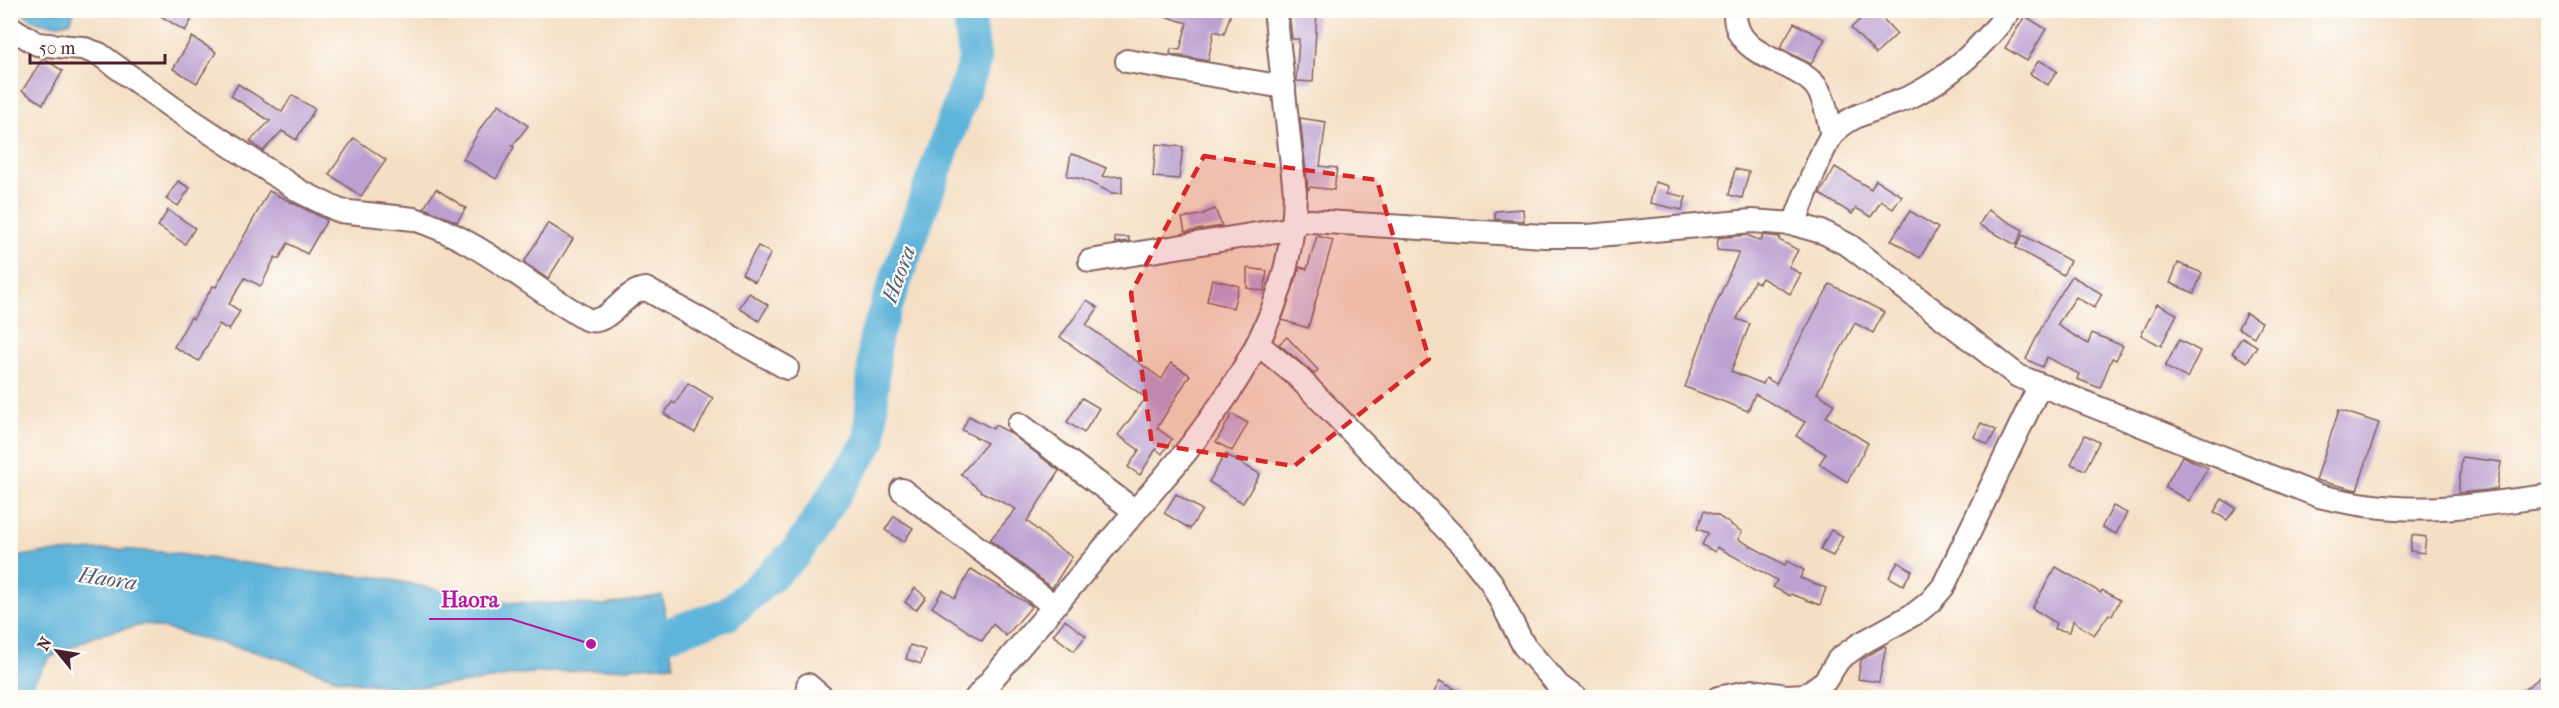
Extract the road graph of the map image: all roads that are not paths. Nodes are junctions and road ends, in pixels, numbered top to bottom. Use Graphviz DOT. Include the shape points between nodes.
graph roads {
  1 [pos="1275,10"];
  2 [pos="1735,10"];
  3 [pos="2010,10"];
  4 [pos="10,27"];
  5 [pos="1127,60"];
  6 [pos="1284,87"];
  7 [pos="1832,135"];
  8 [pos="1294,224"];
  9 [pos="1794,224"];
  10 [pos="1090,261"];
  11 [pos="1259,345"];
  12 [pos="787,368"];
  13 [pos="2039,387"];
  14 [pos="1019,424"];
  15 [pos="902,490"];
  16 [pos="2548,496"];
  17 [pos="1135,511"];
  18 [pos="1054,606"];
  19 [pos="976,698"];
  20 [pos="1576,698"];
  21 [pos="1718,698"];
  1 -- 6 [label="street"];
  2 -- 7 [label="street" via="1738,29 1756,51 1812,82 1820,93"];
  3 -- 7 [label="street" via="1974,54 1956,67 1914,95 1842,125"];
  4 -- 12 [label="street" via="37,44 82,48 99,54 301,192 340,211 425,223 484,253 586,319 600,320 638,289 646,289"];
  5 -- 6 [label="street"];
  6 -- 8 [label="street" via="1295,193"];
  7 -- 9 [label="street"];
  8 -- 9 [label="street" via="1544,236 1613,235 1752,221"];
  8 -- 10 [label="street"];
  8 -- 11 [label="street" via="1275,309"];
  9 -- 13 [label="street" via="1850,246 2002,366"];
  11 -- 17 [label="street" via="1210,420"];
  11 -- 20 [label="street" via="1297,376 1461,544 1491,582 1524,646 1559,686"];
  13 -- 16 [label="street" via="2319,496 2358,505 2439,508"];
  13 -- 21 [label="street" via="1943,587 1930,602 1839,659 1825,681 1806,694 1786,696 1753,691"];
  14 -- 17 [label="street"];
  15 -- 18 [label="street"];
  17 -- 18 [label="street"];
  18 -- 19 [label="street"];
}
